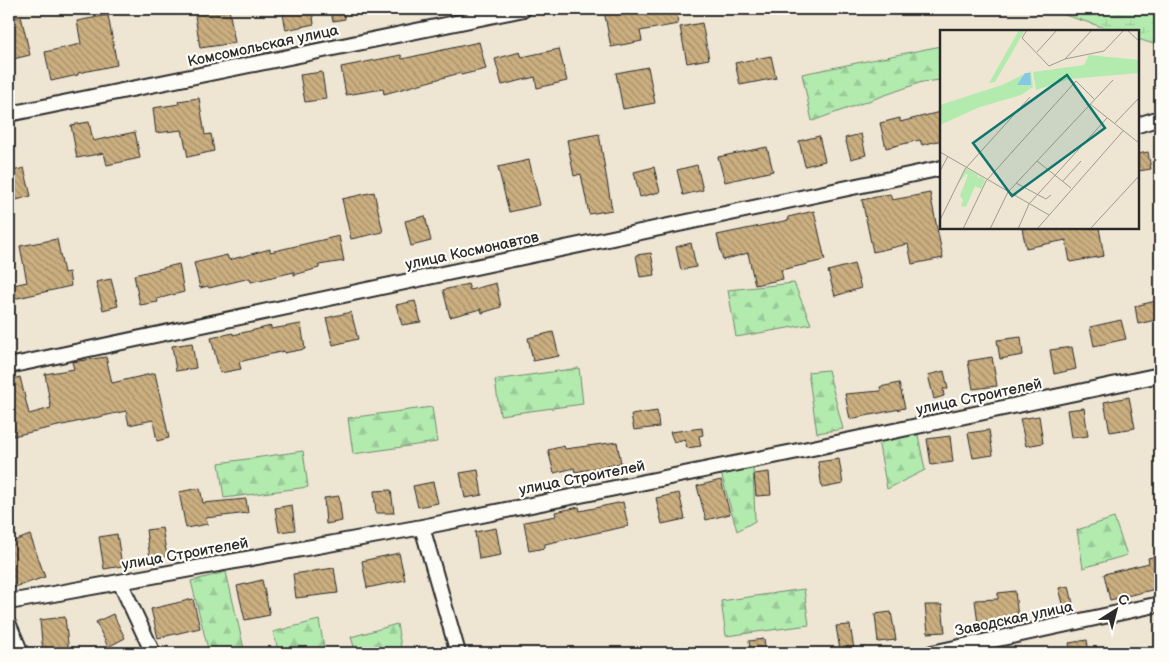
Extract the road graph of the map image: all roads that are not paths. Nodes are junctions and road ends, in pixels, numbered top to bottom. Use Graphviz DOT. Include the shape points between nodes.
graph roads {
  1 [pos="524,9"];
  2 [pos="9,114"];
  3 [pos="1160,118"];
  4 [pos="1139,125"];
  5 [pos="940,168"];
  6 [pos="9,366"];
  7 [pos="1160,375"];
  8 [pos="422,526"];
  9 [pos="120,582"];
  10 [pos="9,602"];
  11 [pos="1160,604"];
  12 [pos="9,626"];
  13 [pos="21,653"];
  14 [pos="152,653"];
  15 [pos="458,653"];
  16 [pos="932,653"];
  1 -- 2 [label="street, Комсомольская улица"];
  3 -- 4 [label="street"];
  5 -- 6 [label="street, улица Космонавтов"];
  7 -- 8 [label="street, улица Строителей"];
  8 -- 9 [label="street, улица Строителей"];
  8 -- 15 [label="street"];
  9 -- 10 [label="street, улица Строителей"];
  9 -- 14 [label="street"];
  11 -- 16 [label="street, Заводская улица"];
  12 -- 13 [label="street"];
}
